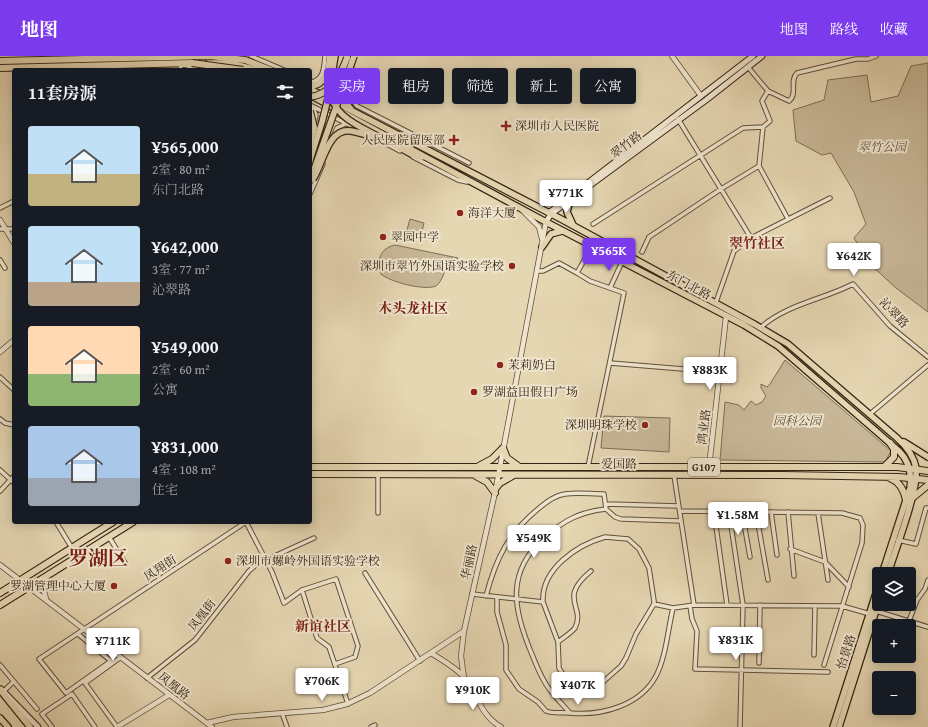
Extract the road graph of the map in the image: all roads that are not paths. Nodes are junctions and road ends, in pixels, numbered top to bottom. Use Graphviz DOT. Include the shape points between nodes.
graph roads {
  1 [pos="182,56"];
  2 [pos="251,56"];
  3 [pos="325,56"];
  4 [pos="330,56"];
  5 [pos="335,56"];
  6 [pos="350,56"];
  7 [pos="672,56"];
  8 [pos="753,56"];
  9 [pos="762,56"];
  10 [pos="876,56"];
  11 [pos="37,58"];
  12 [pos="0,61"];
  13 [pos="192,63"];
  14 [pos="181,67"];
  15 [pos="748,67"];
  16 [pos="0,68"];
  17 [pos="228,68"];
  18 [pos="250,68"];
  19 [pos="266,68"];
  20 [pos="279,68"];
  21 [pos="333,68"];
  22 [pos="312,82"];
  23 [pos="312,86"];
  24 [pos="312,90"];
  25 [pos="768,91"];
  26 [pos="312,96"];
  27 [pos="701,96"];
  28 [pos="312,97"];
  29 [pos="326,104"];
  30 [pos="335,104"];
  31 [pos="312,108"];
  32 [pos="312,109"];
  33 [pos="353,110"];
  34 [pos="312,113"];
  35 [pos="678,119"];
  36 [pos="345,124"];
  37 [pos="763,126"];
  38 [pos="312,128"];
  39 [pos="312,134"];
  40 [pos="386,142"];
  41 [pos="312,154"];
  42 [pos="701,156"];
  43 [pos="426,157"];
  44 [pos="469,164"];
  45 [pos="759,166"];
  46 [pos="312,175"];
  47 [pos="312,182"];
  48 [pos="475,184"];
  49 [pos="721,189"];
  50 [pos="312,190"];
  51 [pos="830,198"];
  52 [pos="570,200"];
  53 [pos="12,202"];
  54 [pos="0,208"];
  55 [pos="521,209"];
  56 [pos="550,214"];
  57 [pos="788,219"];
  58 [pos="0,220"];
  59 [pos="546,222"];
  60 [pos="593,224"];
  61 [pos="575,226"];
  62 [pos="2,229"];
  63 [pos="565,232"];
  64 [pos="751,238"];
  65 [pos="12,241"];
  66 [pos="542,244"];
  67 [pos="592,246"];
  68 [pos="642,252"];
  69 [pos="0,260"];
  70 [pos="622,262"];
  71 [pos="5,268"];
  72 [pos="537,271"];
  73 [pos="577,273"];
  74 [pos="610,288"];
  75 [pos="716,302"];
  76 [pos="726,317"];
  77 [pos="760,328"];
  78 [pos="12,342"];
  79 [pos="0,352"];
  80 [pos="928,357"];
  81 [pos="610,363"];
  82 [pos="928,365"];
  83 [pos="720,372"];
  84 [pos="0,377"];
  85 [pos="12,388"];
  86 [pos="870,414"];
  87 [pos="0,419"];
  88 [pos="12,425"];
  89 [pos="897,438"];
  90 [pos="890,443"];
  91 [pos="503,448"];
  92 [pos="928,457"];
  93 [pos="312,467"];
  94 [pos="476,467"];
  95 [pos="500,467"];
  96 [pos="521,467"];
  97 [pos="588,467"];
  98 [pos="709,467"];
  99 [pos="883,467"];
  100 [pos="909,469"];
  101 [pos="916,469"];
  102 [pos="0,470"];
  103 [pos="928,471"];
  104 [pos="312,474"];
  105 [pos="378,474"];
  106 [pos="473,474"];
  107 [pos="498,474"];
  108 [pos="515,474"];
  109 [pos="674,475"];
  110 [pos="886,477"];
  111 [pos="914,478"];
  112 [pos="10,480"];
  113 [pos="928,480"];
  114 [pos="928,485"];
  115 [pos="0,491"];
  116 [pos="495,491"];
  117 [pos="909,500"];
  118 [pos="606,504"];
  119 [pos="679,506"];
  120 [pos="928,508"];
  121 [pos="606,510"];
  122 [pos="680,511"];
  123 [pos="714,512"];
  124 [pos="729,512"];
  125 [pos="742,512"];
  126 [pos="756,512"];
  127 [pos="772,512"];
  128 [pos="788,512"];
  129 [pos="378,513"];
  130 [pos="818,513"];
  131 [pos="681,521"];
  132 [pos="57,524"];
  133 [pos="110,524"];
  134 [pos="130,524"];
  135 [pos="243,524"];
  136 [pos="247,524"];
  137 [pos="109,537"];
  138 [pos="314,538"];
  139 [pos="898,540"];
  140 [pos="72,548"];
  141 [pos="790,549"];
  142 [pos="777,555"];
  143 [pos="750,556"];
  144 [pos="266,560"];
  145 [pos="825,562"];
  146 [pos="125,563"];
  147 [pos="0,565"];
  148 [pos="885,567"];
  149 [pos="890,567"];
  150 [pos="591,571"];
  151 [pos="365,573"];
  152 [pos="47,576"];
  153 [pos="794,576"];
  154 [pos="20,580"];
  155 [pos="768,580"];
  156 [pos="828,580"];
  157 [pos="928,580"];
  158 [pos="848,586"];
  159 [pos="29,588"];
  160 [pos="302,590"];
  161 [pos="0,593"];
  162 [pos="472,594"];
  163 [pos="486,596"];
  164 [pos="497,598"];
  165 [pos="47,600"];
  166 [pos="515,600"];
  167 [pos="543,602"];
  168 [pos="654,604"];
  169 [pos="0,605"];
  170 [pos="727,605"];
  171 [pos="743,605"];
  172 [pos="692,606"];
  173 [pos="760,606"];
  174 [pos="814,606"];
  175 [pos="842,606"];
  176 [pos="872,607"];
  177 [pos="673,608"];
  178 [pos="876,611"];
  179 [pos="870,614"];
  180 [pos="902,619"];
  181 [pos="910,619"];
  182 [pos="916,623"];
  183 [pos="928,627"];
  184 [pos="85,630"];
  185 [pos="464,631"];
  186 [pos="78,634"];
  187 [pos="558,642"];
  188 [pos="431,653"];
  189 [pos="814,655"];
  190 [pos="121,657"];
  191 [pos="420,661"];
  192 [pos="759,663"];
  193 [pos="0,664"];
  194 [pos="334,664"];
  195 [pos="824,665"];
  196 [pos="742,669"];
  197 [pos="828,672"];
  198 [pos="147,678"];
  199 [pos="464,678"];
  200 [pos="13,682"];
  201 [pos="1,689"];
  202 [pos="169,695"];
  203 [pos="348,704"];
  204 [pos="37,708"];
  205 [pos="282,713"];
  206 [pos="570,713"];
  207 [pos="0,718"];
  208 [pos="205,725"];
  209 [pos="8,727"];
  210 [pos="30,727"];
  211 [pos="38,727"];
  212 [pos="52,727"];
  213 [pos="95,727"];
  214 [pos="117,727"];
  215 [pos="212,727"];
  216 [pos="287,727"];
  217 [pos="501,727"];
  218 [pos="740,727"];
  219 [pos="834,727"];
  220 [pos="839,727"];
  1 -- 11 [label="highway"];
  1 -- 19 [label="highway" via="245,60"];
  2 -- 20 [label="street"];
  3 -- 22 [label="street" via="321,76"];
  4 -- 23 [label="highway" via="326,77 317,85"];
  5 -- 21 [label="main road"];
  6 -- 26 [label="highway, bridge" via="335,84 322,93"];
  6 -- 33 [label="main road" via="341,90 344,99"];
  6 -- 44 [label="street" via="347,87 350,97 362,110"];
  6 -- 46 [label="main road, bridge"];
  7 -- 27 [label="street"];
  8 -- 27 [label="main road, 翠竹路"];
  9 -- 15 [label="main road, 翠竹路"];
  10 -- 25 [label="street" via="797,72 793,78 793,95 789,101"];
  11 -- 12 [label="highway"];
  13 -- 14 [label="highway"];
  13 -- 17 [label="highway, bridge"];
  13 -- 18 [label="main road" via="231,63"];
  14 -- 16 [label="highway"];
  15 -- 25 [label="street"];
  15 -- 35 [label="main road, 翠竹路"];
  24 -- 33 [label="main road, 东门北路"];
  25 -- 37 [label="street" via="762,101 770,121"];
  27 -- 56 [label="main road, 翠竹路" via="558,204"];
  28 -- 43 [label="main road, 东门北路"];
  29 -- 41 [label="main road, bridge"];
  30 -- 40 [label="main road, bridge" via="342,116"];
  31 -- 36 [label="street"];
  32 -- 38 [label="street" via="316,115"];
  33 -- 56 [label="main road, 东门北路"];
  34 -- 39 [label="highway, bridge"];
  35 -- 42 [label="street"];
  35 -- 52 [label="main road, 翠竹路"];
  36 -- 40 [label="street"];
  36 -- 50 [label="street" via="335,130"];
  37 -- 42 [label="street" via="743,128"];
  37 -- 45 [label="street"];
  40 -- 43 [label="main road"];
  40 -- 47 [label="main road, bridge" via="353,131 339,133 332,139"];
  40 -- 48 [label="street" via="458,180"];
  42 -- 49 [label="street"];
  42 -- 60 [label="street"];
  43 -- 48 [label="main road, 东门北路"];
  45 -- 49 [label="street"];
  45 -- 57 [label="street"];
  48 -- 55 [label="main road, 东门北路"];
  49 -- 64 [label="street"];
  49 -- 68 [label="street" via="650,237"];
  51 -- 57 [label="street"];
  52 -- 56 [label="main road, 翠竹路"];
  52 -- 61 [label="main road" via="567,212"];
  53 -- 54 [label="street"];
  55 -- 59 [label="main road, 东门北路"];
  55 -- 66 [label="street" via="539,227"];
  56 -- 59 [label="main road, 翠竹路"];
  56 -- 61 [label="main road, 东门北路"];
  57 -- 64 [label="street"];
  58 -- 62 [label="street"];
  59 -- 63 [label="main road, 东门北路"];
  59 -- 66 [label="street, 华丽路"];
  61 -- 75 [label="main road, 东门北路"];
  62 -- 65 [label="street"];
  63 -- 66 [label="main road" via="551,234"];
  63 -- 67 [label="main road, 东门北路"];
  64 -- 75 [label="street" via="734,250"];
  66 -- 72 [label="street, 华丽路"];
  67 -- 70 [label="main road, 东门北路"];
  67 -- 73 [label="street"];
  69 -- 71 [label="street"];
  70 -- 74 [label="street"];
  70 -- 76 [label="main road, 东门北路"];
  72 -- 73 [label="street" via="544,271 559,263"];
  72 -- 91 [label="street, 华丽路"];
  73 -- 74 [label="street"];
  74 -- 81 [label="street" via="624,293"];
  75 -- 77 [label="main road, 东门北路"];
  76 -- 83 [label="street, 鸿业路"];
  76 -- 90 [label="main road, 东门北路" via="778,346"];
  77 -- 80 [label="street, 沁翠路" via="793,306 836,293 853,284 890,326"];
  77 -- 86 [label="main road, 东门北路" via="788,344"];
  78 -- 79 [label="street"];
  81 -- 83 [label="street"];
  81 -- 97 [label="street"];
  82 -- 86 [label="street"];
  83 -- 98 [label="street, 鸿业路"];
  84 -- 85 [label="street"];
  86 -- 89 [label="main road, 东门北路"];
  87 -- 88 [label="street"];
  89 -- 92 [label="main road"];
  89 -- 101 [label="main road, 东门北路" via="912,456"];
  90 -- 99 [label="highway" via="894,457"];
  90 -- 100 [label="main road, 东门北路" via="903,455"];
  91 -- 94 [label="highway" via="492,459"];
  91 -- 95 [label="street, 华丽路"];
  91 -- 96 [label="highway" via="511,463"];
  93 -- 94 [label="highway, 爱国路 / G107"];
  94 -- 95 [label="highway, 爱国路 / G107"];
  95 -- 96 [label="highway, 爱国路 / G107"];
  95 -- 107 [label="street, 华丽路"];
  96 -- 97 [label="highway, 爱国路 / G107"];
  97 -- 98 [label="highway, 爱国路 / G107"];
  98 -- 99 [label="highway, 爱国路 / G107"];
  99 -- 100 [label="highway, 爱国路 / G107"];
  100 -- 101 [label="highway, 爱国路 / G107"];
  100 -- 111 [label="main road"];
  101 -- 103 [label="highway, 爱国路 / G107"];
  101 -- 111 [label="main road"];
  102 -- 112 [label="street"];
  104 -- 105 [label="highway, 爱国路 / G107"];
  105 -- 106 [label="highway, 爱国路 / G107"];
  105 -- 129 [label="street"];
  106 -- 107 [label="highway, 爱国路 / G107"];
  106 -- 116 [label="highway" via="487,482"];
  107 -- 108 [label="highway, 爱国路 / G107"];
  107 -- 116 [label="street, 华丽路"];
  108 -- 109 [label="highway, 爱国路 / G107"];
  108 -- 116 [label="highway" via="500,483"];
  109 -- 110 [label="highway, 爱国路 / G107"];
  109 -- 119 [label="street"];
  110 -- 111 [label="highway, 爱国路 / G107"];
  110 -- 117 [label="highway" via="900,484"];
  111 -- 113 [label="highway, 爱国路 / G107"];
  111 -- 117 [label="main road"];
  112 -- 115 [label="street"];
  114 -- 117 [label="highway"];
  116 -- 162 [label="street, 华丽路"];
  117 -- 139 [label="main road"];
  117 -- 148 [label="main road"];
  118 -- 119 [label="street"];
  118 -- 121 [label="street"];
  118 -- 163 [label="street" via="604,494 564,494 542,505 526,519 501,552 493,569"];
  119 -- 122 [label="street"];
  120 -- 139 [label="street" via="916,544"];
  121 -- 131 [label="street" via="621,519"];
  121 -- 166 [label="street" via="579,514 535,546 526,556 521,568"];
  122 -- 123 [label="street"];
  122 -- 131 [label="street"];
  123 -- 124 [label="street"];
  123 -- 170 [label="street"];
  124 -- 125 [label="street"];
  124 -- 171 [label="street"];
  125 -- 126 [label="street"];
  125 -- 143 [label="street"];
  126 -- 127 [label="street"];
  126 -- 155 [label="street"];
  127 -- 128 [label="street"];
  127 -- 142 [label="street"];
  128 -- 130 [label="street"];
  128 -- 141 [label="street"];
  130 -- 145 [label="street"];
  130 -- 158 [label="street" via="851,514 862,520 862,542"];
  131 -- 172 [label="street"];
  132 -- 140 [label="street"];
  133 -- 140 [label="highway"];
  134 -- 137 [label="highway"];
  135 -- 184 [label="street, 凤翔街"];
  136 -- 144 [label="street"];
  137 -- 146 [label="street"];
  137 -- 152 [label="highway"];
  138 -- 144 [label="street, 凤凰街"];
  139 -- 149 [label="main road"];
  140 -- 154 [label="highway"];
  141 -- 145 [label="street"];
  141 -- 153 [label="street"];
  144 -- 160 [label="street" via="284,603"];
  144 -- 198 [label="street, 凤凰街" via="249,571 195,640"];
  145 -- 156 [label="street"];
  145 -- 158 [label="street"];
  147 -- 154 [label="street, 凤凰路"];
  150 -- 187 [label="street" via="578,583 573,593 577,621 575,626"];
  151 -- 191 [label="street"];
  152 -- 159 [label="highway"];
  152 -- 165 [label="street" via="43,589"];
  154 -- 159 [label="street, 凤凰路"];
  154 -- 161 [label="highway"];
  157 -- 181 [label="street"];
  158 -- 175 [label="street"];
  159 -- 165 [label="street, 凤凰路"];
  159 -- 169 [label="highway"];
  160 -- 194 [label="street" via="317,638 329,647"];
  160 -- 194 [label="street" via="336,579 358,646 355,657"];
  162 -- 163 [label="street"];
  162 -- 185 [label="street, 华丽路"];
  163 -- 164 [label="street"];
  164 -- 166 [label="street"];
  164 -- 206 [label="street" via="497,612 506,645 506,670 518,689 538,702 546,711"];
  165 -- 184 [label="street, 凤凰路"];
  166 -- 167 [label="street"];
  166 -- 206 [label="street" via="523,633 545,683"];
  167 -- 168 [label="street" via="545,588 552,573 571,552 593,541 616,537 633,542 646,560"];
  167 -- 187 [label="street"];
  168 -- 177 [label="street"];
  168 -- 187 [label="street" via="621,666 603,682 594,685 573,684 562,675 559,668"];
  170 -- 171 [label="street"];
  170 -- 172 [label="street"];
  171 -- 173 [label="street"];
  171 -- 196 [label="street"];
  172 -- 177 [label="street"];
  172 -- 196 [label="street" via="692,619 697,631 695,669"];
  173 -- 174 [label="street"];
  173 -- 192 [label="street"];
  174 -- 175 [label="street"];
  174 -- 189 [label="street"];
  175 -- 179 [label="street"];
  175 -- 195 [label="street"];
  176 -- 179 [label="main road, 怡景路"];
  177 -- 206 [label="street" via="660,668 646,688 608,711"];
  178 -- 180 [label="street"];
  178 -- 220 [label="main road, 怡景路"];
  179 -- 219 [label="main road, 怡景路"];
  182 -- 183 [label="street"];
  184 -- 186 [label="street, 凤翔街"];
  184 -- 190 [label="street, 凤凰路"];
  185 -- 188 [label="street"];
  185 -- 199 [label="street, 华丽路" via="461,656"];
  186 -- 186 [label="street, 凤翔街" via="39,659 66,693 111,661"];
  188 -- 191 [label="street"];
  188 -- 199 [label="street"];
  190 -- 198 [label="street, 凤凰路"];
  190 -- 214 [label="street" via="85,683"];
  191 -- 203 [label="street"];
  193 -- 200 [label="street"];
  194 -- 203 [label="street"];
  196 -- 197 [label="street"];
  196 -- 218 [label="street"];
  198 -- 202 [label="street, 凤凰路"];
  199 -- 217 [label="street" via="478,703 494,724"];
  200 -- 201 [label="street"];
  200 -- 204 [label="street"];
  201 -- 210 [label="main road"];
  201 -- 211 [label="main road"];
  202 -- 208 [label="street, 凤凰路"];
  202 -- 214 [label="street"];
  203 -- 205 [label="street" via="323,710"];
  205 -- 208 [label="street" via="233,717"];
  205 -- 216 [label="street"];
  207 -- 209 [label="main road"];
  208 -- 215 [label="street, 凤凰路"];
  212 -- 213 [label="street" via="42,714 72,694"];
}
